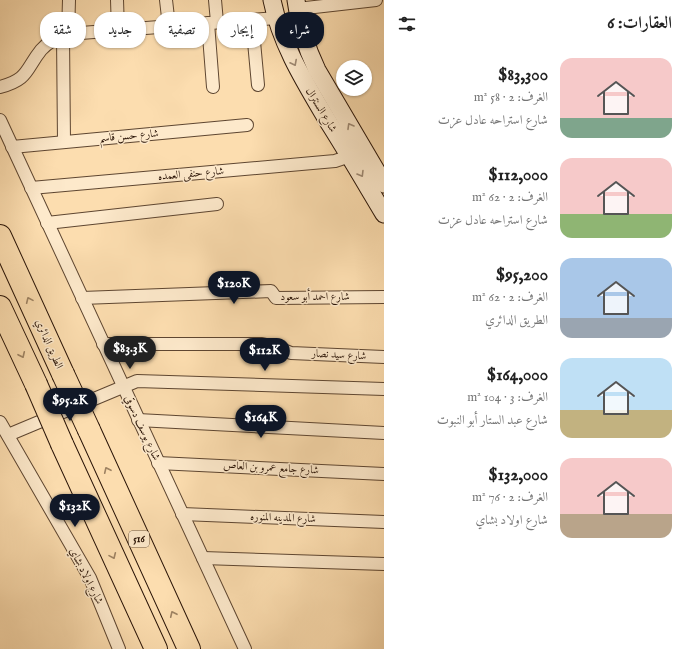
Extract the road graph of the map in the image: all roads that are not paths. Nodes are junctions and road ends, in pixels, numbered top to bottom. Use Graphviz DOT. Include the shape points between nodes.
graph roads {
  1 [pos="69,0"];
  2 [pos="118,0"];
  3 [pos="166,0"];
  4 [pos="215,0"];
  5 [pos="272,0"];
  6 [pos="376,0"];
  7 [pos="297,5"];
  8 [pos="68,12"];
  9 [pos="118,12"];
  10 [pos="167,12"];
  11 [pos="275,12"];
  12 [pos="209,23"];
  13 [pos="213,23"];
  14 [pos="217,23"];
  15 [pos="42,48"];
  16 [pos="66,48"];
  17 [pos="255,48"];
  18 [pos="288,48"];
  19 [pos="308,48"];
  20 [pos="258,85"];
  21 [pos="0,87"];
  22 [pos="213,87"];
  23 [pos="0,120"];
  24 [pos="247,126"];
  25 [pos="64,142"];
  26 [pos="12,147"];
  27 [pos="350,156"];
  28 [pos="382,177"];
  29 [pos="31,188"];
  30 [pos="218,204"];
  31 [pos="384,214"];
  32 [pos="47,223"];
  33 [pos="0,236"];
  34 [pos="384,297"];
  35 [pos="82,298"];
  36 [pos="0,307"];
  37 [pos="103,344"];
  38 [pos="384,357"];
  39 [pos="123,387"];
  40 [pos="384,389"];
  41 [pos="138,420"];
  42 [pos="0,422"];
  43 [pos="384,433"];
  44 [pos="8,435"];
  45 [pos="158,463"];
  46 [pos="384,474"];
  47 [pos="182,514"];
  48 [pos="384,522"];
  49 [pos="203,558"];
  50 [pos="384,564"];
  51 [pos="119,649"];
  52 [pos="156,649"];
  53 [pos="189,649"];
  54 [pos="245,649"];
  1 -- 8 [label="street"];
  2 -- 9 [label="street"];
  3 -- 10 [label="street"];
  4 -- 13 [label="street"];
  5 -- 11 [label="street, شارع السنترال"];
  6 -- 7 [label="street"];
  12 -- 13 [label="street"];
  13 -- 14 [label="street"];
  13 -- 22 [label="street"];
  15 -- 21 [label="street" via="26,74"];
  16 -- 25 [label="street"];
  17 -- 20 [label="street"];
  18 -- 27 [label="street, شارع السنترال, one-way" via="303,80"];
  28 -- 19 [label="street, شارع السنترال, one-way" via="317,70"];
  23 -- 26 [label="street, شارع يوسف دسوقي"];
  24 -- 25 [label="street, شارع حسن قاسم"];
  25 -- 26 [label="street, شارع حسن قاسم"];
  26 -- 29 [label="street, شارع يوسف دسوقي"];
  27 -- 29 [label="street, شارع حنفى العمده" via="335,161"];
  27 -- 31 [label="street, شارع السنترال, one-way"];
  29 -- 32 [label="street, شارع يوسف دسوقي"];
  30 -- 32 [label="street"];
  32 -- 35 [label="street, شارع يوسف دسوقي"];
  53 -- 33 [label="highway, الطريق الدائري / 516, one-way, bridge"];
  34 -- 35 [label="street, شارع احمد أبو سعود" via="276,298 271,291"];
  35 -- 37 [label="street, شارع يوسف دسوقي"];
  36 -- 52 [label="highway, one-way, bridge"];
  37 -- 38 [label="street, شارع سيد نصار" via="262,344 292,353"];
  37 -- 39 [label="street, شارع يوسف دسوقي"];
  39 -- 40 [label="street" via="145,380"];
  39 -- 41 [label="street, شارع يوسف دسوقي"];
  39 -- 44 [label="street"];
  41 -- 43 [label="street"];
  41 -- 45 [label="street, شارع يوسف دسوقي"];
  42 -- 44 [label="street, شارع اولاد بشاي"];
  44 -- 51 [label="street, شارع اولاد بشاي" via="90,578"];
  45 -- 46 [label="street, شارع جامع عمرو بن العاص"];
  45 -- 47 [label="street, شارع يوسف دسوقي"];
  47 -- 48 [label="street, شارع المدينه المنوره"];
  47 -- 49 [label="street, شارع يوسف دسوقي"];
  49 -- 50 [label="street"];
  49 -- 54 [label="street, شارع يوسف دسوقي"];
}
